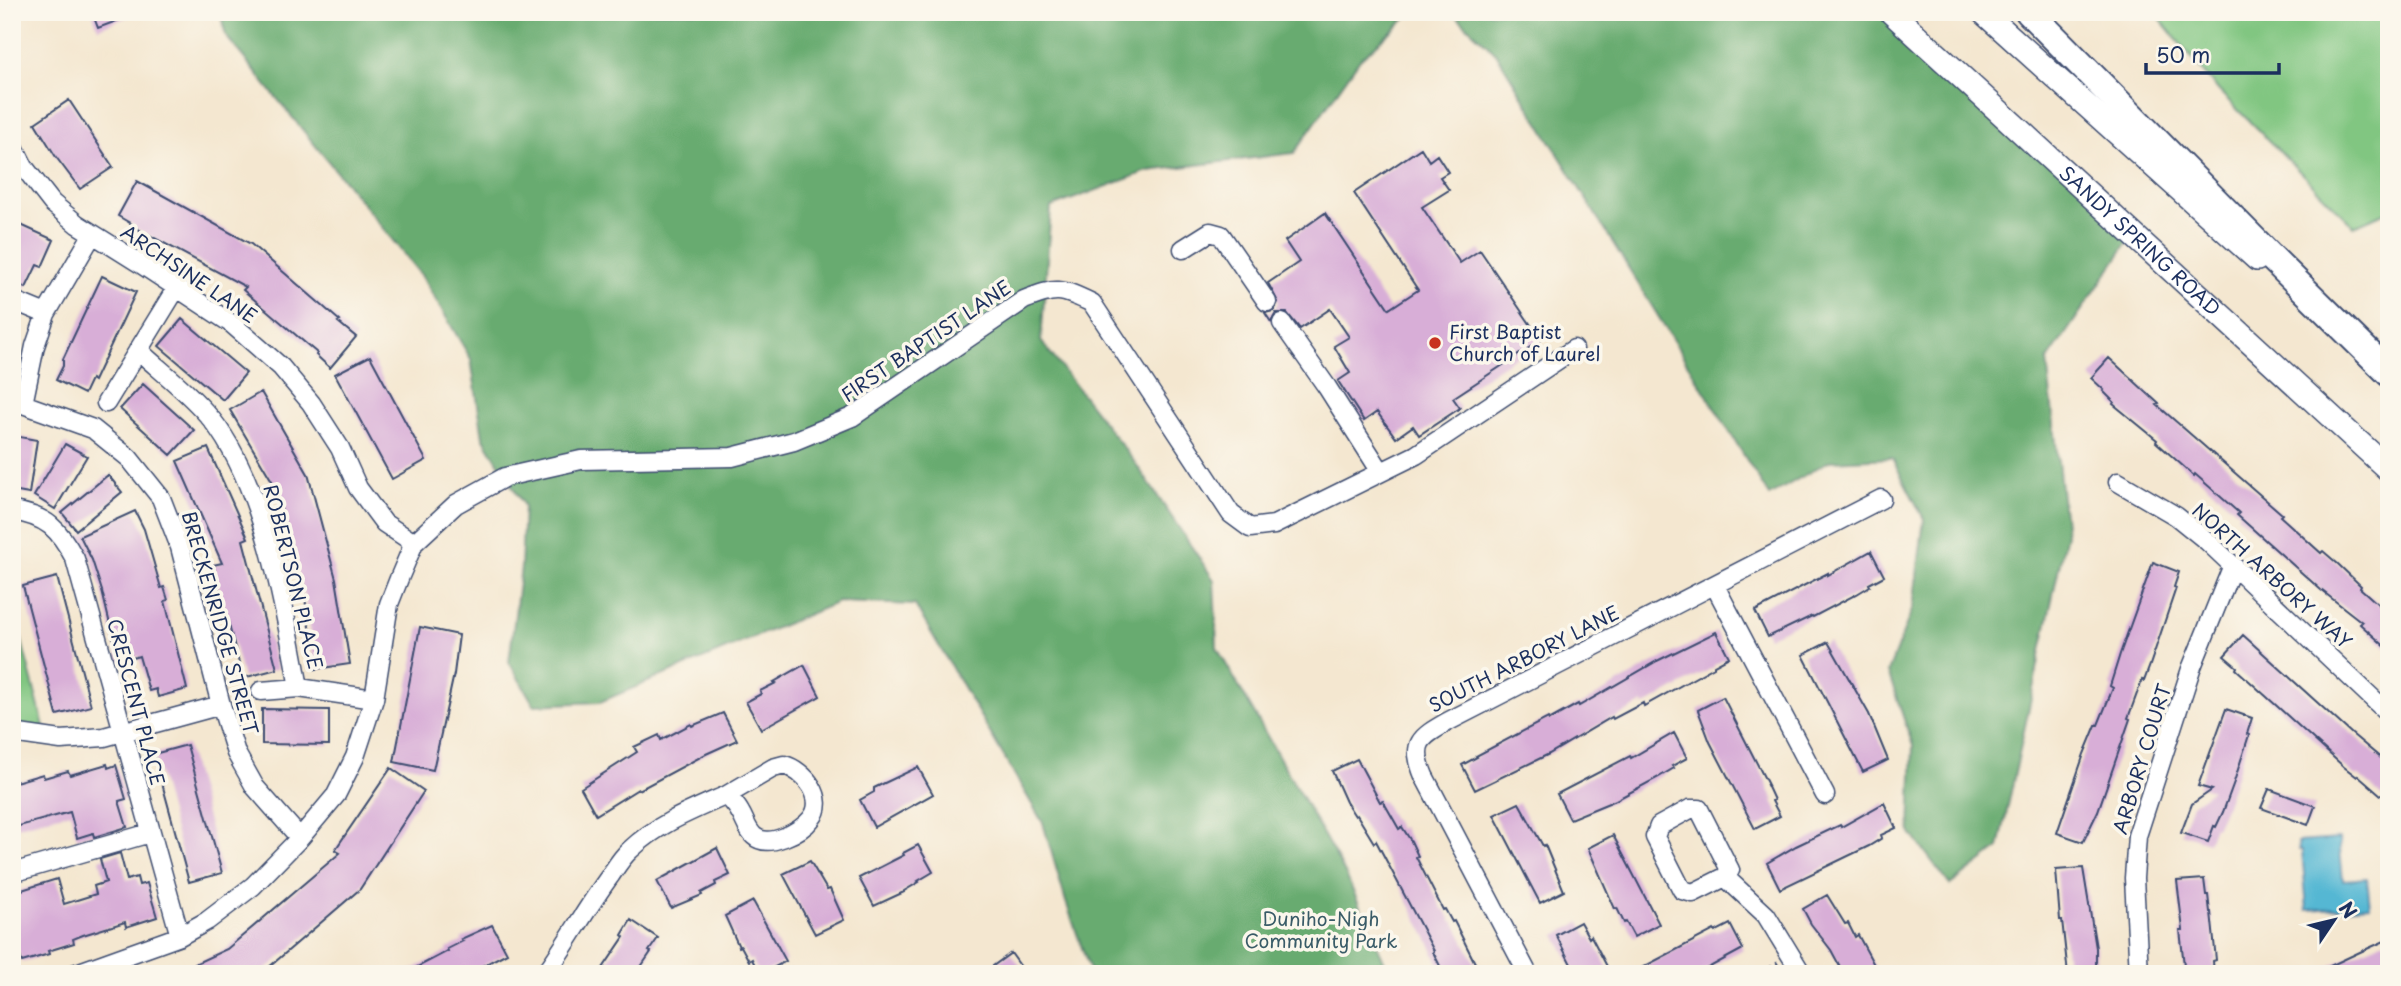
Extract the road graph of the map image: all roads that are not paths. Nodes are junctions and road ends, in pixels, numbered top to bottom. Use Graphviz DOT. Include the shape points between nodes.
graph roads {
  1 [pos="1891,12"];
  2 [pos="1983,12"];
  3 [pos="2029,12"];
  4 [pos="12,144"];
  5 [pos="92,235"];
  6 [pos="1183,249"];
  7 [pos="177,287"];
  8 [pos="12,300"];
  9 [pos="1267,302"];
  10 [pos="46,314"];
  11 [pos="1282,323"];
  12 [pos="1574,349"];
  13 [pos="138,350"];
  14 [pos="2389,373"];
  15 [pos="106,403"];
  16 [pos="18,404"];
  17 [pos="2389,470"];
  18 [pos="1381,471"];
  19 [pos="2118,482"];
  20 [pos="1881,499"];
  21 [pos="12,511"];
  22 [pos="414,543"];
  23 [pos="2233,565"];
  24 [pos="1715,586"];
  25 [pos="299,688"];
  26 [pos="261,691"];
  27 [pos="374,699"];
  28 [pos="221,705"];
  29 [pos="2389,714"];
  30 [pos="121,732"];
  31 [pos="12,733"];
  32 [pos="727,795"];
  33 [pos="1825,795"];
  34 [pos="150,833"];
  35 [pos="300,838"];
  36 [pos="12,873"];
  37 [pos="1724,877"];
  38 [pos="180,936"];
  39 [pos="74,974"];
  40 [pos="545,974"];
  41 [pos="1528,974"];
  42 [pos="1801,974"];
  43 [pos="2139,974"];
  1 -- 17 [label="main road, SANDY SPRING ROAD"];
  2 -- 14 [label="main road"];
  3 -- 14 [label="highway"];
  4 -- 5 [label="street, ARCHSINE LANE" via="52,203"];
  5 -- 7 [label="street, ARCHSINE LANE"];
  5 -- 10 [label="street"];
  6 -- 9 [label="street" via="1210,232 1221,234"];
  7 -- 13 [label="street"];
  7 -- 22 [label="street, ARCHSINE LANE" via="232,324 281,368 311,403 340,448 358,488 384,523"];
  8 -- 10 [label="street"];
  10 -- 16 [label="street"];
  11 -- 18 [label="street"];
  12 -- 18 [label="street, FIRST BAPTIST LANE" via="1416,455"];
  13 -- 15 [label="street"];
  13 -- 25 [label="street, ROBERTSON PLACE" via="212,420 232,449 249,485 267,545"];
  16 -- 28 [label="street, BRECKENRIDGE STREET" via="93,429 129,458 161,498 180,547"];
  18 -- 22 [label="street, FIRST BAPTIST LANE" via="1274,525 1250,528 1231,514 1093,303 1068,291 1047,290 1024,300 852,417 794,441 733,457 581,460 505,477 456,504"];
  19 -- 23 [label="street, NORTH ARBORY WAY" via="2176,516"];
  20 -- 24 [label="street, SOUTH ARBORY LANE"];
  21 -- 30 [label="street, CRESCENT PLACE" via="51,524 75,559"];
  22 -- 27 [label="street, FIRST BAPTIST LANE" via="389,604"];
  23 -- 29 [label="street, NORTH ARBORY WAY"];
  23 -- 43 [label="street, ARBORY COURT" via="2191,669 2137,836 2134,878"];
  24 -- 33 [label="street"];
  24 -- 41 [label="street, SOUTH ARBORY LANE" via="1449,720 1419,741 1417,754 1424,776"];
  25 -- 26 [label="street"];
  25 -- 27 [label="street"];
  27 -- 35 [label="street, FIRST BAPTIST LANE" via="355,757 336,795"];
  28 -- 30 [label="street"];
  28 -- 35 [label="street, BRECKENRIDGE STREET" via="236,753 255,787"];
  30 -- 31 [label="street" via="61,740"];
  30 -- 34 [label="street, CRESCENT PLACE"];
  32 -- 32 [label="street" via="785,765 803,774 811,785 815,811 811,820 772,842 753,835"];
  32 -- 40 [label="street" via="680,816 628,851"];
  34 -- 36 [label="street"];
  34 -- 38 [label="street, CRESCENT PLACE"];
  35 -- 38 [label="street, FIRST BAPTIST LANE" via="253,886"];
  37 -- 37 [label="street" via="1693,893 1682,890 1656,837 1659,826 1690,809 1699,809 1730,870"];
  37 -- 42 [label="street" via="1766,915"];
  38 -- 39 [label="street, FIRST BAPTIST LANE"];
}
